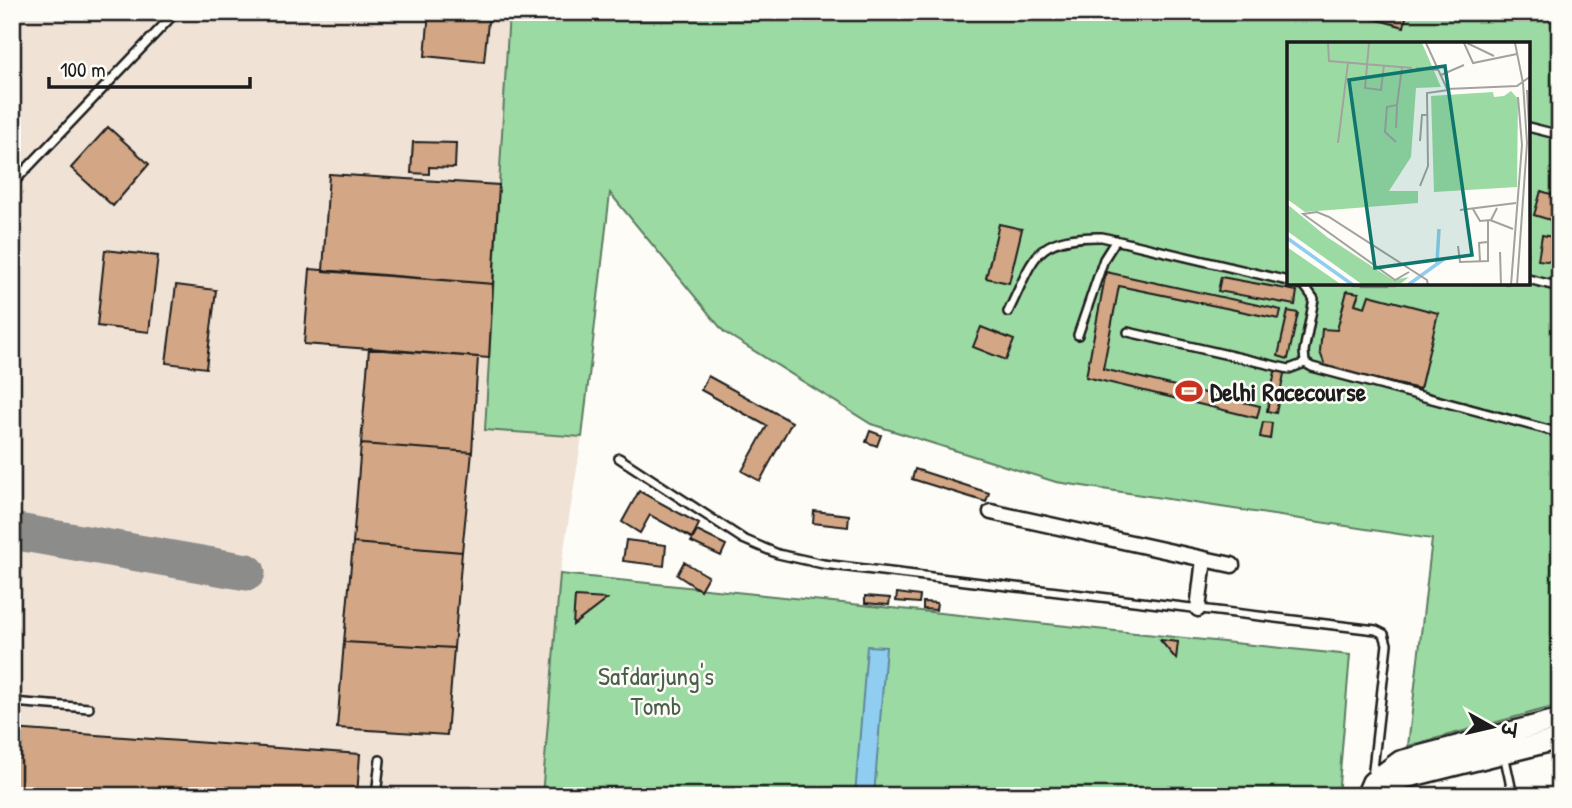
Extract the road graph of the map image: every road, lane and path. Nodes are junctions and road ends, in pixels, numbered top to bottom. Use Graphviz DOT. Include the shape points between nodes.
graph roads {
  1 [pos="176,12"];
  2 [pos="1530,128"];
  3 [pos="1560,135"];
  4 [pos="12,184"];
  5 [pos="1116,240"];
  6 [pos="1530,280"];
  7 [pos="1287,281"];
  8 [pos="1304,285"];
  9 [pos="1560,287"];
  10 [pos="1008,312"];
  11 [pos="1128,332"];
  12 [pos="1078,335"];
  13 [pos="1305,363"];
  14 [pos="1560,433"];
  15 [pos="619,458"];
  16 [pos="992,512"];
  17 [pos="1204,559"];
  18 [pos="1232,565"];
  19 [pos="1198,609"];
  20 [pos="12,702"];
  21 [pos="89,708"];
  22 [pos="1558,726"];
  23 [pos="1504,753"];
  24 [pos="380,760"];
  25 [pos="1374,792"];
  26 [pos="376,796"];
  27 [pos="1513,796"];
  1 -- 4 [label="lane"];
  2 -- 3 [label="lane"];
  5 -- 7 [label="lane"];
  5 -- 10 [label="lane" via="1076,236 1051,243 1036,253"];
  5 -- 12 [label="lane" via="1104,259"];
  6 -- 9 [label="lane"];
  8 -- 13 [label="lane" via="1314,299"];
  11 -- 13 [label="lane" via="1289,369"];
  13 -- 14 [label="lane"];
  15 -- 19 [label="lane" via="743,539 778,555"];
  16 -- 17 [label="street"];
  17 -- 18 [label="street"];
  17 -- 19 [label="street"];
  19 -- 25 [label="lane" via="1376,630 1384,635 1387,644"];
  20 -- 21 [label="lane"];
  22 -- 23 [label="main road"];
  22 -- 25 [label="main road" via="1400,761"];
  23 -- 25 [label="main road" via="1397,780"];
  23 -- 27 [label="lane"];
  24 -- 26 [label="lane"];
}
